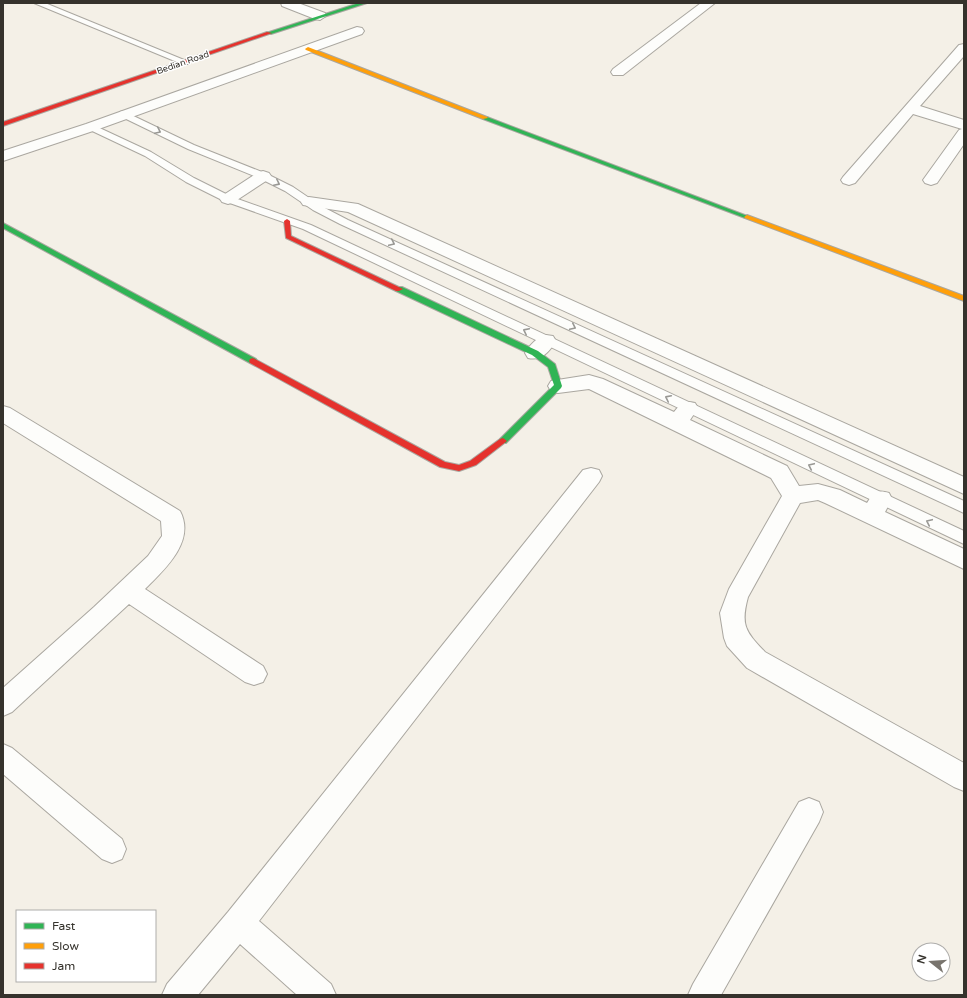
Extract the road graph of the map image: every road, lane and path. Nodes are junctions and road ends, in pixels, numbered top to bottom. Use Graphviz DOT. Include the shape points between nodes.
graph roads {
  1 [pos="38,3"];
  2 [pos="287,3"];
  3 [pos="364,3"];
  4 [pos="709,3"];
  5 [pos="320,16"];
  6 [pos="357,31"];
  7 [pos="964,48"];
  8 [pos="308,49"];
  9 [pos="185,62"];
  10 [pos="618,72"];
  11 [pos="910,108"];
  12 [pos="123,114"];
  13 [pos="3,124"];
  14 [pos="964,125"];
  15 [pos="91,127"];
  16 [pos="964,133"];
  17 [pos="3,156"];
  18 [pos="263,176"];
  19 [pos="849,180"];
  20 [pos="931,180"];
  21 [pos="228,199"];
  22 [pos="309,202"];
  23 [pos="287,221"];
  24 [pos="3,225"];
  25 [pos="964,299"];
  26 [pos="541,347"];
  27 [pos="558,386"];
  28 [pos="3,414"];
  29 [pos="682,415"];
  30 [pos="591,476"];
  31 [pos="964,486"];
  32 [pos="793,496"];
  33 [pos="876,507"];
  34 [pos="964,507"];
  35 [pos="964,538"];
  36 [pos="964,560"];
  37 [pos="128,590"];
  38 [pos="254,674"];
  39 [pos="3,704"];
  40 [pos="3,757"];
  41 [pos="964,778"];
  42 [pos="809,812"];
  43 [pos="112,849"];
  44 [pos="239,923"];
  45 [pos="178,995"];
  46 [pos="320,995"];
  47 [pos="704,995"];
  1 -- 9 [label="lane"];
  2 -- 5 [label="street"];
  3 -- 5 [label="street, Bedian Road"];
  4 -- 10 [label="street"];
  5 -- 9 [label="street, Bedian Road"];
  6 -- 8 [label="street"];
  7 -- 11 [label="street"];
  8 -- 12 [label="street"];
  8 -- 25 [label="street"];
  9 -- 13 [label="street, Bedian Road"];
  11 -- 14 [label="street"];
  11 -- 19 [label="street"];
  12 -- 15 [label="street"];
  12 -- 18 [label="lane, one-way" via="190,147"];
  15 -- 17 [label="street"];
  15 -- 21 [label="lane" via="148,154 190,180"];
  16 -- 20 [label="street"];
  18 -- 21 [label="street"];
  18 -- 22 [label="lane, one-way" via="289,188"];
  21 -- 23 [label="lane"];
  22 -- 31 [label="street" via="352,208"];
  22 -- 34 [label="lane, one-way" via="344,222"];
  26 -- 23 [label="lane, one-way" via="307,227"];
  23 -- 26 [label="street" via="288,237"];
  24 -- 27 [label="street" via="443,465 460,468 476,462 491,452"];
  26 -- 27 [label="street" via="556,371"];
  29 -- 26 [label="lane, one-way"];
  27 -- 29 [label="street" via="589,382"];
  28 -- 37 [label="street" via="172,517 173,538 156,563"];
  29 -- 32 [label="street" via="779,472"];
  33 -- 29 [label="lane, one-way"];
  30 -- 44 [label="street"];
  32 -- 33 [label="street" via="818,492"];
  32 -- 41 [label="street" via="736,596 732,613 736,638 756,660"];
  35 -- 33 [label="lane, one-way"];
  33 -- 36 [label="street"];
  37 -- 38 [label="street"];
  37 -- 39 [label="street"];
  40 -- 43 [label="street"];
  42 -- 47 [label="street"];
  44 -- 45 [label="street"];
  44 -- 46 [label="street"];
}
